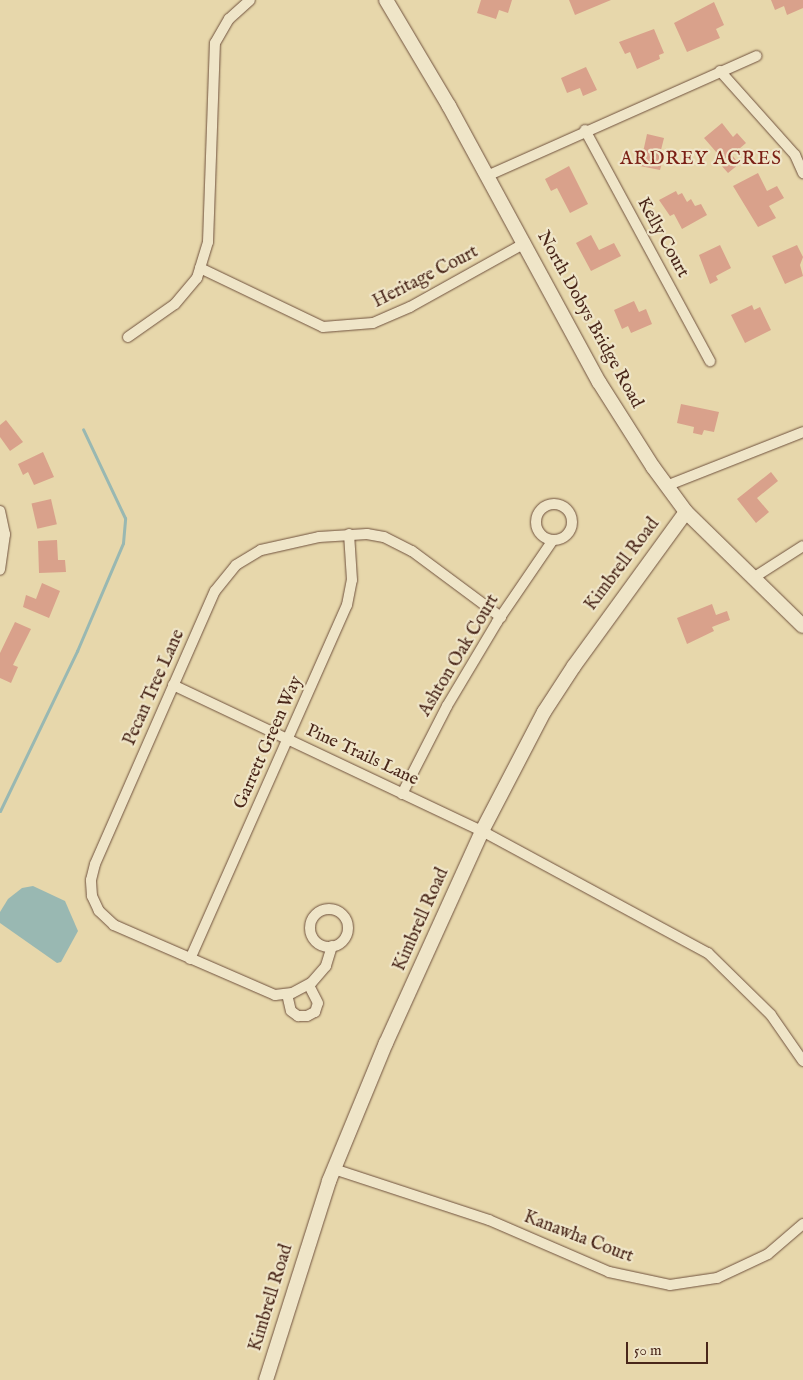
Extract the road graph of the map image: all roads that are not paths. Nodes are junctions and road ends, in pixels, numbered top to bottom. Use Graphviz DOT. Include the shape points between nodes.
graph roads {
  1 [pos="250,0"];
  2 [pos="386,0"];
  3 [pos="756,56"];
  4 [pos="720,71"];
  5 [pos="585,130"];
  6 [pos="803,173"];
  7 [pos="487,176"];
  8 [pos="525,243"];
  9 [pos="200,268"];
  10 [pos="128,337"];
  11 [pos="710,361"];
  12 [pos="803,432"];
  13 [pos="666,486"];
  14 [pos="0,511"];
  15 [pos="686,512"];
  16 [pos="349,534"];
  17 [pos="553,540"];
  18 [pos="803,546"];
  19 [pos="0,570"];
  20 [pos="753,578"];
  21 [pos="501,617"];
  22 [pos="803,626"];
  23 [pos="173,685"];
  24 [pos="288,740"];
  25 [pos="402,794"];
  26 [pos="482,831"];
  27 [pos="332,946"];
  28 [pos="190,959"];
  29 [pos="309,984"];
  30 [pos="286,994"];
  31 [pos="803,1061"];
  32 [pos="334,1169"];
  33 [pos="803,1224"];
  34 [pos="266,1380"];
  1 -- 9 [label="street" via="230,19 216,43 208,242"];
  2 -- 7 [label="street, North Dobys Bridge Road"];
  3 -- 4 [label="street"];
  4 -- 5 [label="street"];
  4 -- 6 [label="street" via="795,155"];
  5 -- 7 [label="street"];
  5 -- 11 [label="street, Kelly Court"];
  7 -- 8 [label="street, North Dobys Bridge Road"];
  8 -- 9 [label="street, Heritage Court" via="410,307 373,323 340,326 322,327"];
  8 -- 13 [label="street, North Dobys Bridge Road" via="599,382"];
  9 -- 10 [label="street" via="197,278 175,304"];
  12 -- 13 [label="street"];
  13 -- 15 [label="street, North Dobys Bridge Road"];
  14 -- 19 [label="street" via="5,534"];
  15 -- 20 [label="street, North Dobys Bridge Road"];
  15 -- 26 [label="street, Kimbrell Road" via="544,712"];
  16 -- 21 [label="street, Pecan Tree Lane" via="367,534 397,542"];
  16 -- 23 [label="street, Pecan Tree Lane" via="281,544 261,550 236,566 215,591"];
  16 -- 24 [label="street, Garrett Green Way" via="350,594"];
  17 -- 21 [label="street, Ashton Oak Court"];
  18 -- 20 [label="street"];
  20 -- 22 [label="street, North Dobys Bridge Road"];
  21 -- 25 [label="street, Ashton Oak Court" via="447,706"];
  23 -- 24 [label="street, Pine Trails Lane"];
  23 -- 28 [label="street, Pecan Tree Lane" via="95,864 91,888 99,911 114,924"];
  24 -- 25 [label="street, Pine Trails Lane"];
  24 -- 28 [label="street, Garrett Green Way"];
  25 -- 26 [label="street, Pine Trails Lane"];
  26 -- 31 [label="street" via="708,953 771,1015"];
  26 -- 32 [label="street, Kimbrell Road" via="386,1043"];
  27 -- 29 [label="street" via="326,966"];
  28 -- 30 [label="street, Pecan Tree Lane" via="266,992"];
  29 -- 30 [label="street"];
  29 -- 30 [label="street" via="317,998 317,1008 307,1016 294,1014"];
  32 -- 33 [label="street, Kanawha Court" via="489,1220 609,1272 670,1285 717,1278 768,1254"];
  32 -- 34 [label="street, Kimbrell Road"];
}
